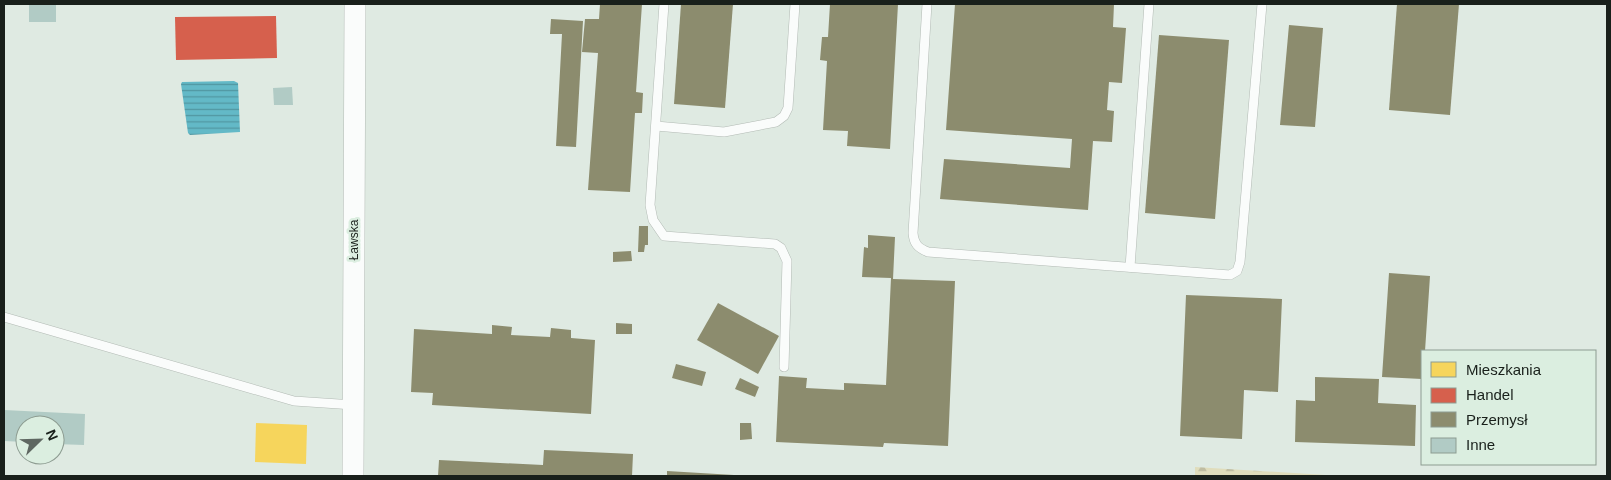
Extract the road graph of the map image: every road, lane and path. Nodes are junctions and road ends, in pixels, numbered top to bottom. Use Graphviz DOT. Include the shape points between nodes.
graph roads {
  1 [pos="355,4"];
  2 [pos="664,4"];
  3 [pos="795,4"];
  4 [pos="927,4"];
  5 [pos="1149,4"];
  6 [pos="1262,4"];
  7 [pos="656,126"];
  8 [pos="1130,267"];
  9 [pos="4,317"];
  10 [pos="784,367"];
  11 [pos="354,405"];
  12 [pos="353,476"];
  1 -- 11 [label="street, Ławska"];
  2 -- 7 [label="lane"];
  3 -- 7 [label="lane" via="788,108 784,116 776,122 724,132"];
  4 -- 8 [label="lane" via="914,243 928,252"];
  5 -- 8 [label="lane"];
  6 -- 8 [label="lane" via="1237,270 1230,275"];
  7 -- 10 [label="lane" via="650,205 653,220 664,236 774,244 785,253"];
  9 -- 11 [label="lane" via="294,401"];
  11 -- 12 [label="street, Ławska"];
}
